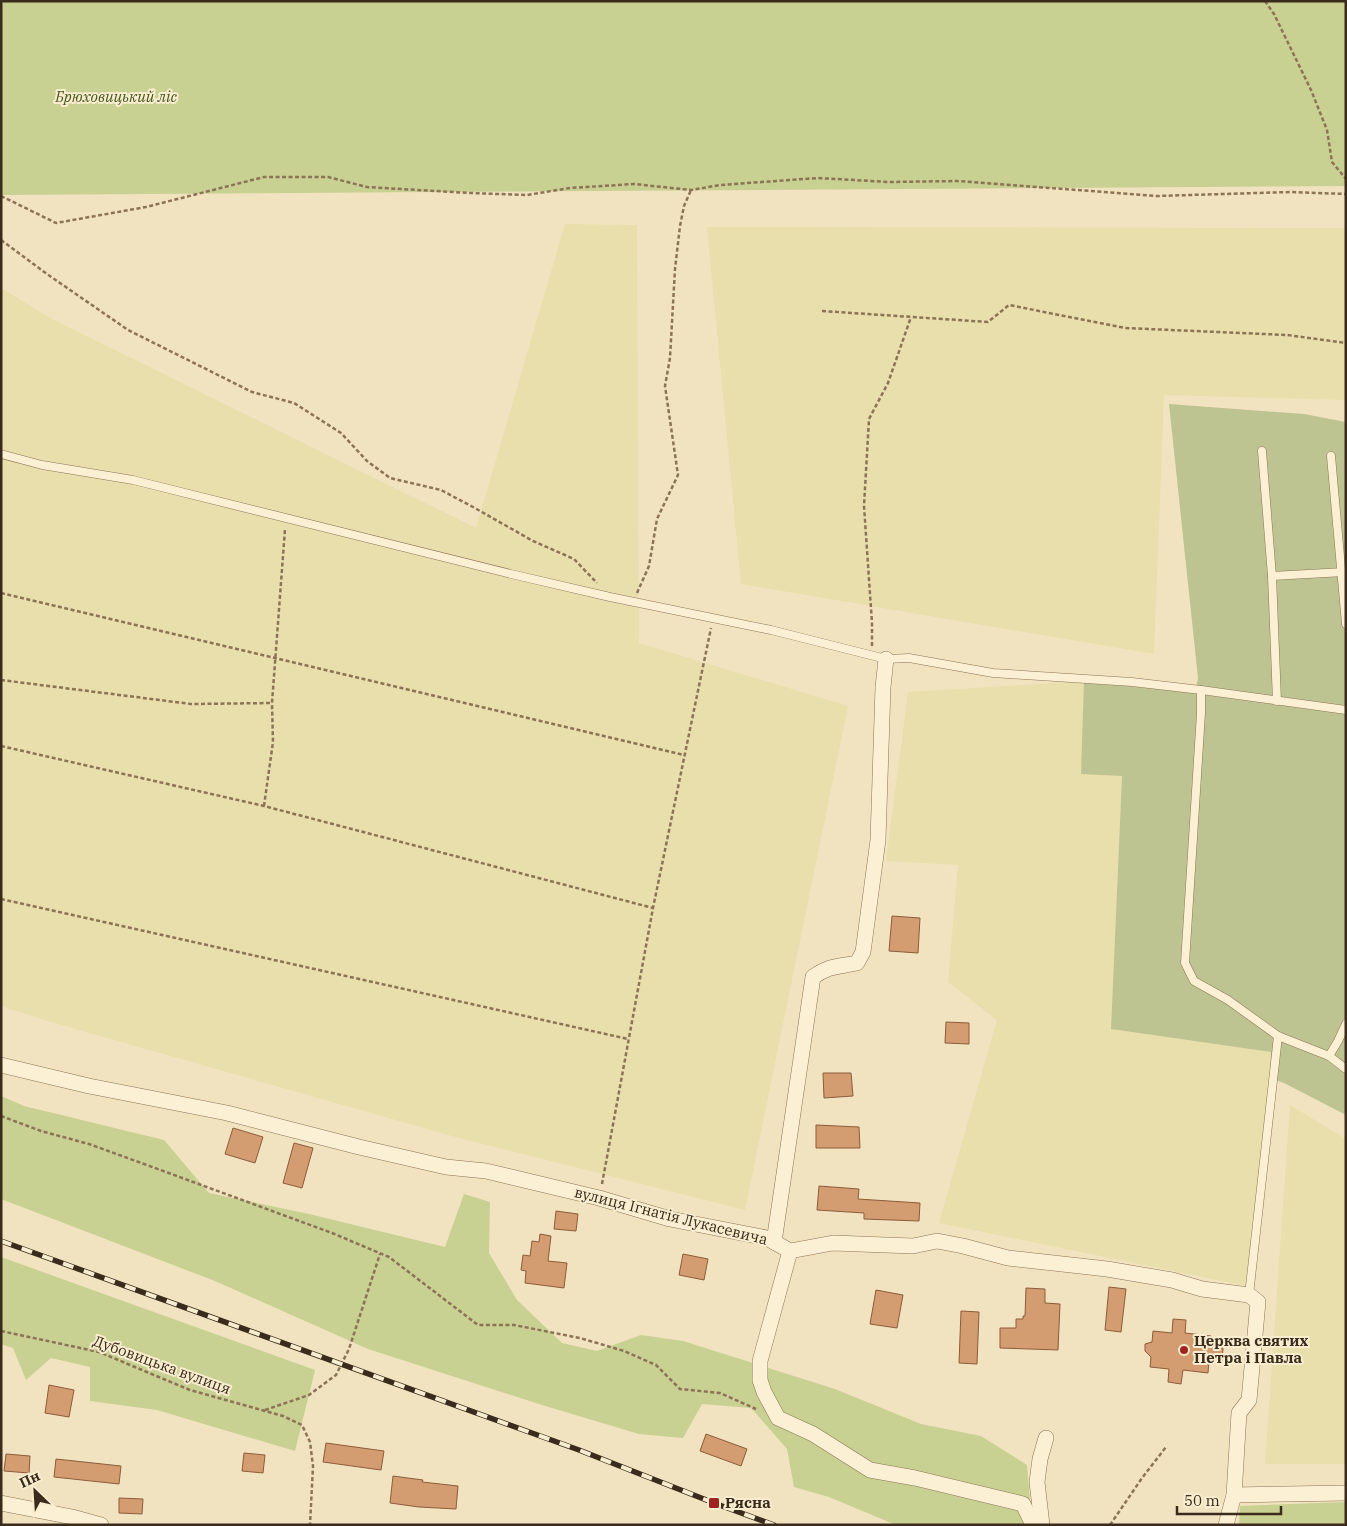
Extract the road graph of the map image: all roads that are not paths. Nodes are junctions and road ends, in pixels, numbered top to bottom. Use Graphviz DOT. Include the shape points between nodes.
graph roads {
  1 [pos="1262,451"];
  2 [pos="1,454"];
  3 [pos="1331,456"];
  4 [pos="1343,572"];
  5 [pos="1272,576"];
  6 [pos="1346,624"];
  7 [pos="879,657"];
  8 [pos="1201,690"];
  9 [pos="1277,701"];
  10 [pos="1346,710"];
  11 [pos="1346,1024"];
  12 [pos="1278,1036"];
  13 [pos="1329,1056"];
  14 [pos="1,1066"];
  15 [pos="1346,1070"];
  16 [pos="774,1242"];
  17 [pos="790,1251"];
  18 [pos="1249,1295"];
  19 [pos="1046,1438"];
  20 [pos="1346,1493"];
  21 [pos="1234,1495"];
  22 [pos="1,1504"];
  23 [pos="71,1521"];
  24 [pos="101,1525"];
  25 [pos="1033,1525"];
  26 [pos="1042,1525"];
  27 [pos="1226,1525"];
  1 -- 5 [label="lane"];
  2 -- 7 [label="lane" via="42,465 132,480 511,574 771,630"];
  3 -- 4 [label="lane"];
  4 -- 5 [label="lane"];
  4 -- 6 [label="lane"];
  5 -- 9 [label="lane"];
  7 -- 8 [label="lane" via="909,658 993,673"];
  7 -- 16 [label="street" via="883,695 878,840 863,952 858,963 823,969 813,977"];
  8 -- 9 [label="lane"];
  8 -- 12 [label="lane" via="1185,963 1194,981 1228,1000"];
  9 -- 10 [label="lane"];
  11 -- 13 [label="lane"];
  12 -- 13 [label="lane"];
  12 -- 18 [label="lane"];
  13 -- 15 [label="lane"];
  14 -- 16 [label="street, вулиця Ігнатія Лукасевича" via="227,1113 446,1167 486,1171 670,1219"];
  16 -- 17 [label="street, вулиця Ігнатія Лукасевича"];
  17 -- 18 [label="street" via="834,1243 913,1246 937,1241 1008,1258 1145,1275 1202,1289"];
  17 -- 25 [label="street" via="760,1361 760,1380 778,1418 813,1434 870,1470 1023,1504"];
  18 -- 21 [label="street" via="1258,1302 1250,1400 1239,1413"];
  19 -- 26 [label="street" via="1037,1482"];
  20 -- 21 [label="street"];
  21 -- 27 [label="street"];
  22 -- 23 [label="street"];
  23 -- 24 [label="street"];
}
